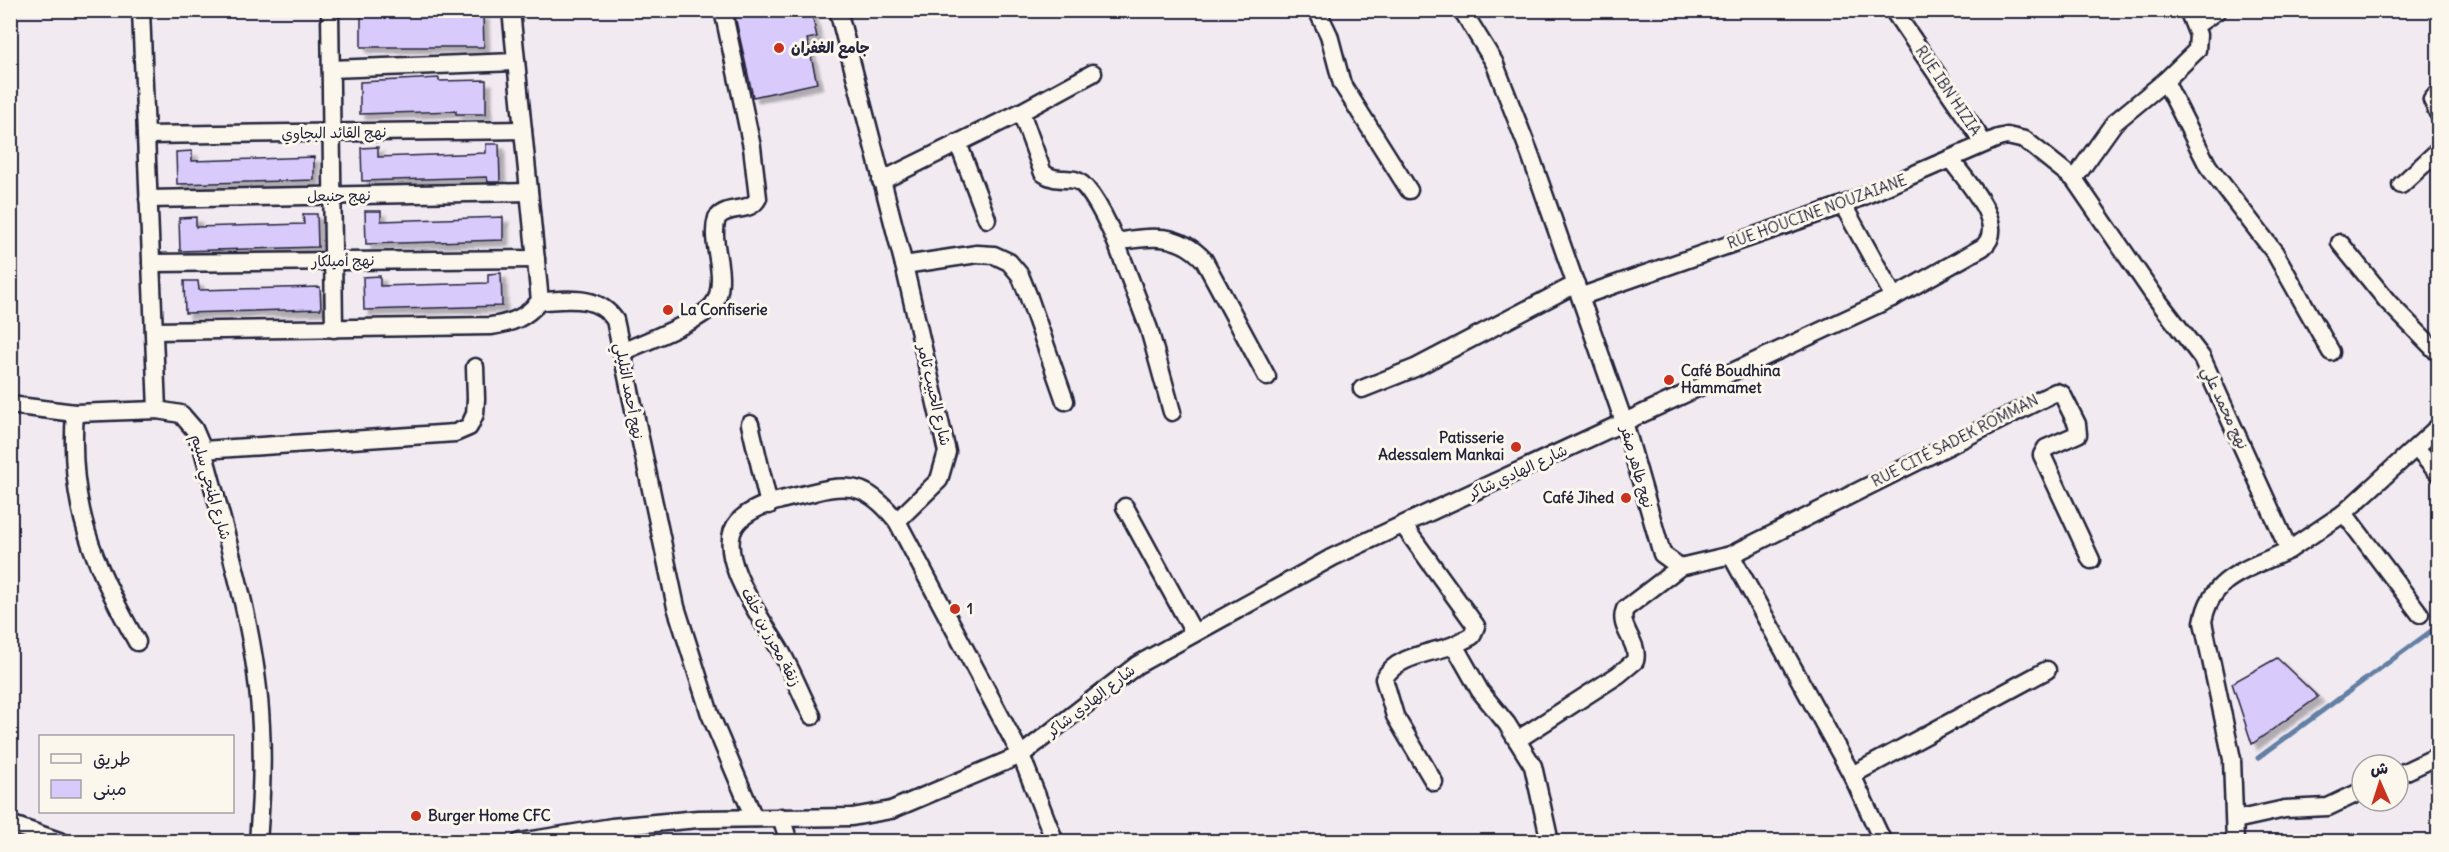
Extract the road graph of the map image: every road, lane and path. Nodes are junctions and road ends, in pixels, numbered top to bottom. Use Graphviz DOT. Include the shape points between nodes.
graph roads {
  1 [pos="141,10"];
  2 [pos="330,10"];
  3 [pos="511,10"];
  4 [pos="723,10"];
  5 [pos="838,10"];
  6 [pos="1317,10"];
  7 [pos="1462,10"];
  8 [pos="1893,10"];
  9 [pos="2218,10"];
  10 [pos="2191,18"];
  11 [pos="516,62"];
  12 [pos="331,69"];
  13 [pos="1094,73"];
  14 [pos="2165,81"];
  15 [pos="2439,93"];
  16 [pos="1021,112"];
  17 [pos="2439,113"];
  18 [pos="523,130"];
  19 [pos="332,132"];
  20 [pos="146,135"];
  21 [pos="1983,142"];
  22 [pos="958,143"];
  23 [pos="2439,151"];
  24 [pos="1951,160"];
  25 [pos="2074,180"];
  26 [pos="881,181"];
  27 [pos="2402,185"];
  28 [pos="1409,190"];
  29 [pos="529,192"];
  30 [pos="333,196"];
  31 [pos="148,200"];
  32 [pos="1843,205"];
  33 [pos="987,219"];
  34 [pos="1116,242"];
  35 [pos="2340,243"];
  36 [pos="536,259"];
  37 [pos="333,261"];
  38 [pos="151,263"];
  39 [pos="904,265"];
  40 [pos="1579,290"];
  41 [pos="1894,297"];
  42 [pos="540,301"];
  43 [pos="334,328"];
  44 [pos="154,331"];
  45 [pos="622,352"];
  46 [pos="2331,352"];
  47 [pos="2439,353"];
  48 [pos="475,367"];
  49 [pos="1267,377"];
  50 [pos="1362,389"];
  51 [pos="1065,401"];
  52 [pos="10,405"];
  53 [pos="157,410"];
  54 [pos="1172,412"];
  55 [pos="75,413"];
  56 [pos="1624,422"];
  57 [pos="750,424"];
  58 [pos="2439,427"];
  59 [pos="2416,448"];
  60 [pos="203,450"];
  61 [pos="2439,473"];
  62 [pos="769,505"];
  63 [pos="1125,507"];
  64 [pos="2344,513"];
  65 [pos="897,521"];
  66 [pos="1404,525"];
  67 [pos="2289,550"];
  68 [pos="1731,555"];
  69 [pos="2091,560"];
  70 [pos="1680,567"];
  71 [pos="2420,614"];
  72 [pos="1194,633"];
  73 [pos="137,642"];
  74 [pos="1454,645"];
  75 [pos="2047,670"];
  76 [pos="812,716"];
  77 [pos="1516,740"];
  78 [pos="1021,755"];
  79 [pos="2439,756"];
  80 [pos="2410,769"];
  81 [pos="1852,776"];
  82 [pos="1434,782"];
  83 [pos="2350,797"];
  84 [pos="781,817"];
  85 [pos="754,818"];
  86 [pos="2235,820"];
  87 [pos="10,824"];
  88 [pos="62,842"];
  89 [pos="258,842"];
  90 [pos="520,842"];
  91 [pos="789,842"];
  92 [pos="1055,842"];
  93 [pos="1550,842"];
  94 [pos="1883,842"];
  95 [pos="2235,842"];
  1 -- 20 [label="street"];
  2 -- 12 [label="street"];
  3 -- 11 [label="street"];
  4 -- 45 [label="street" via="752,147 758,198 750,207 726,211 717,218 720,284 712,307"];
  5 -- 26 [label="street, شارع الحبيب ثامر"];
  6 -- 28 [label="street" via="1329,35 1342,84"];
  7 -- 40 [label="street, نهج طاهر صفر" via="1494,62"];
  8 -- 21 [label="street, RUE IBN HIZIA"];
  9 -- 10 [label="street"];
  10 -- 14 [label="street" via="2200,43"];
  11 -- 12 [label="street"];
  11 -- 18 [label="street"];
  12 -- 19 [label="street"];
  13 -- 16 [label="street"];
  14 -- 25 [label="street" via="2114,123"];
  14 -- 46 [label="street" via="2208,166 2275,254"];
  15 -- 17 [label="street" via="2432,100"];
  16 -- 22 [label="street"];
  16 -- 34 [label="street" via="1043,173 1084,184"];
  18 -- 19 [label="street, نهج القائد البجاوي"];
  18 -- 29 [label="street"];
  19 -- 20 [label="street, نهج القائد البجاوي"];
  19 -- 30 [label="street"];
  20 -- 31 [label="street"];
  21 -- 24 [label="street, RUE HOUCINE NOUZAIANE"];
  21 -- 25 [label="street, RUE HOUCINE NOUZAIANE" via="2007,136 2025,140"];
  22 -- 26 [label="street"];
  22 -- 33 [label="street"];
  23 -- 27 [label="street"];
  24 -- 32 [label="street, RUE HOUCINE NOUZAIANE"];
  24 -- 41 [label="street, شارع الهادي شاكر" via="1988,212 1992,235 1983,247"];
  25 -- 67 [label="street, نهج محمد علي" via="2210,373"];
  26 -- 39 [label="street, شارع الحبيب ثامر"];
  29 -- 30 [label="street, نهج حنبعل"];
  29 -- 36 [label="street"];
  30 -- 31 [label="street, نهج حنبعل"];
  30 -- 37 [label="street"];
  31 -- 38 [label="street"];
  32 -- 40 [label="street, RUE HOUCINE NOUZAIANE"];
  32 -- 41 [label="street"];
  34 -- 49 [label="street" via="1146,238 1179,240 1194,249 1204,260"];
  34 -- 54 [label="street" via="1149,329"];
  35 -- 47 [label="street" via="2388,302"];
  36 -- 37 [label="street, نهج أميلكار"];
  36 -- 42 [label="street"];
  37 -- 38 [label="street, نهج أميلكار"];
  37 -- 43 [label="street"];
  38 -- 44 [label="street"];
  39 -- 51 [label="street" via="977,254 994,255 1009,262 1024,285"];
  39 -- 65 [label="street, شارع الحبيب ثامر" via="947,452 939,480"];
  40 -- 50 [label="street, RUE HOUCINE NOUZAIANE"];
  40 -- 56 [label="street, نهج طاهر صفر"];
  41 -- 56 [label="street, شارع الهادي شاكر"];
  42 -- 43 [label="street" via="526,316 490,326"];
  42 -- 45 [label="street, نهج أحمد التليلي" via="588,300 600,304 615,320"];
  43 -- 44 [label="street"];
  44 -- 53 [label="street"];
  45 -- 85 [label="street, نهج أحمد التليلي" via="676,607 710,714"];
  48 -- 60 [label="street" via="475,414 469,427 455,433"];
  52 -- 55 [label="street, شارع المنجي سليم"];
  53 -- 55 [label="street, شارع المنجي سليم"];
  53 -- 60 [label="street, شارع المنجي سليم" via="181,414 194,429"];
  55 -- 73 [label="street" via="74,476 84,530 115,604"];
  56 -- 66 [label="street, شارع الهادي شاكر"];
  56 -- 70 [label="street, نهج طاهر صفر" via="1662,554"];
  57 -- 62 [label="street"];
  58 -- 59 [label="street"];
  59 -- 61 [label="street"];
  59 -- 64 [label="street"];
  60 -- 89 [label="street, شارع المنجي سليم" via="240,589 253,661 261,726"];
  62 -- 65 [label="street, زنقة محرز بن خلف" via="847,487 868,492"];
  62 -- 76 [label="street, زنقة محرز بن خلف" via="737,523 731,541 732,554 753,609 780,650"];
  63 -- 72 [label="street"];
  64 -- 67 [label="street"];
  64 -- 71 [label="street"];
  65 -- 78 [label="street"];
  66 -- 72 [label="street, شارع الهادي شاكر" via="1333,557"];
  66 -- 74 [label="street" via="1476,626 1472,636"];
  67 -- 86 [label="street" via="2230,578 2215,590 2206,605 2203,622 2232,759"];
  68 -- 69 [label="street, RUE CITÉ SADEK ROMMAN" via="2056,392 2062,394 2078,434 2046,448 2042,455"];
  68 -- 70 [label="street"];
  68 -- 81 [label="street"];
  70 -- 77 [label="street" via="1625,609 1624,624 1636,650 1635,661"];
  72 -- 78 [label="street, شارع الهادي شاكر" via="1137,665"];
  74 -- 77 [label="street" via="1480,691"];
  74 -- 82 [label="street" via="1404,662 1392,668 1384,679 1395,716"];
  75 -- 81 [label="street"];
  77 -- 93 [label="street" via="1534,770"];
  78 -- 84 [label="street, شارع الهادي شاكر" via="891,810 852,817"];
  78 -- 92 [label="street"];
  79 -- 80 [label="street"];
  81 -- 94 [label="street"];
  83 -- 86 [label="street" via="2328,807 2285,809"];
  84 -- 85 [label="street, شارع الهادي شاكر"];
  84 -- 91 [label="street"];
  85 -- 90 [label="street, شارع الهادي شاكر" via="612,827"];
  86 -- 95 [label="street"];
  87 -- 88 [label="street"];
}
